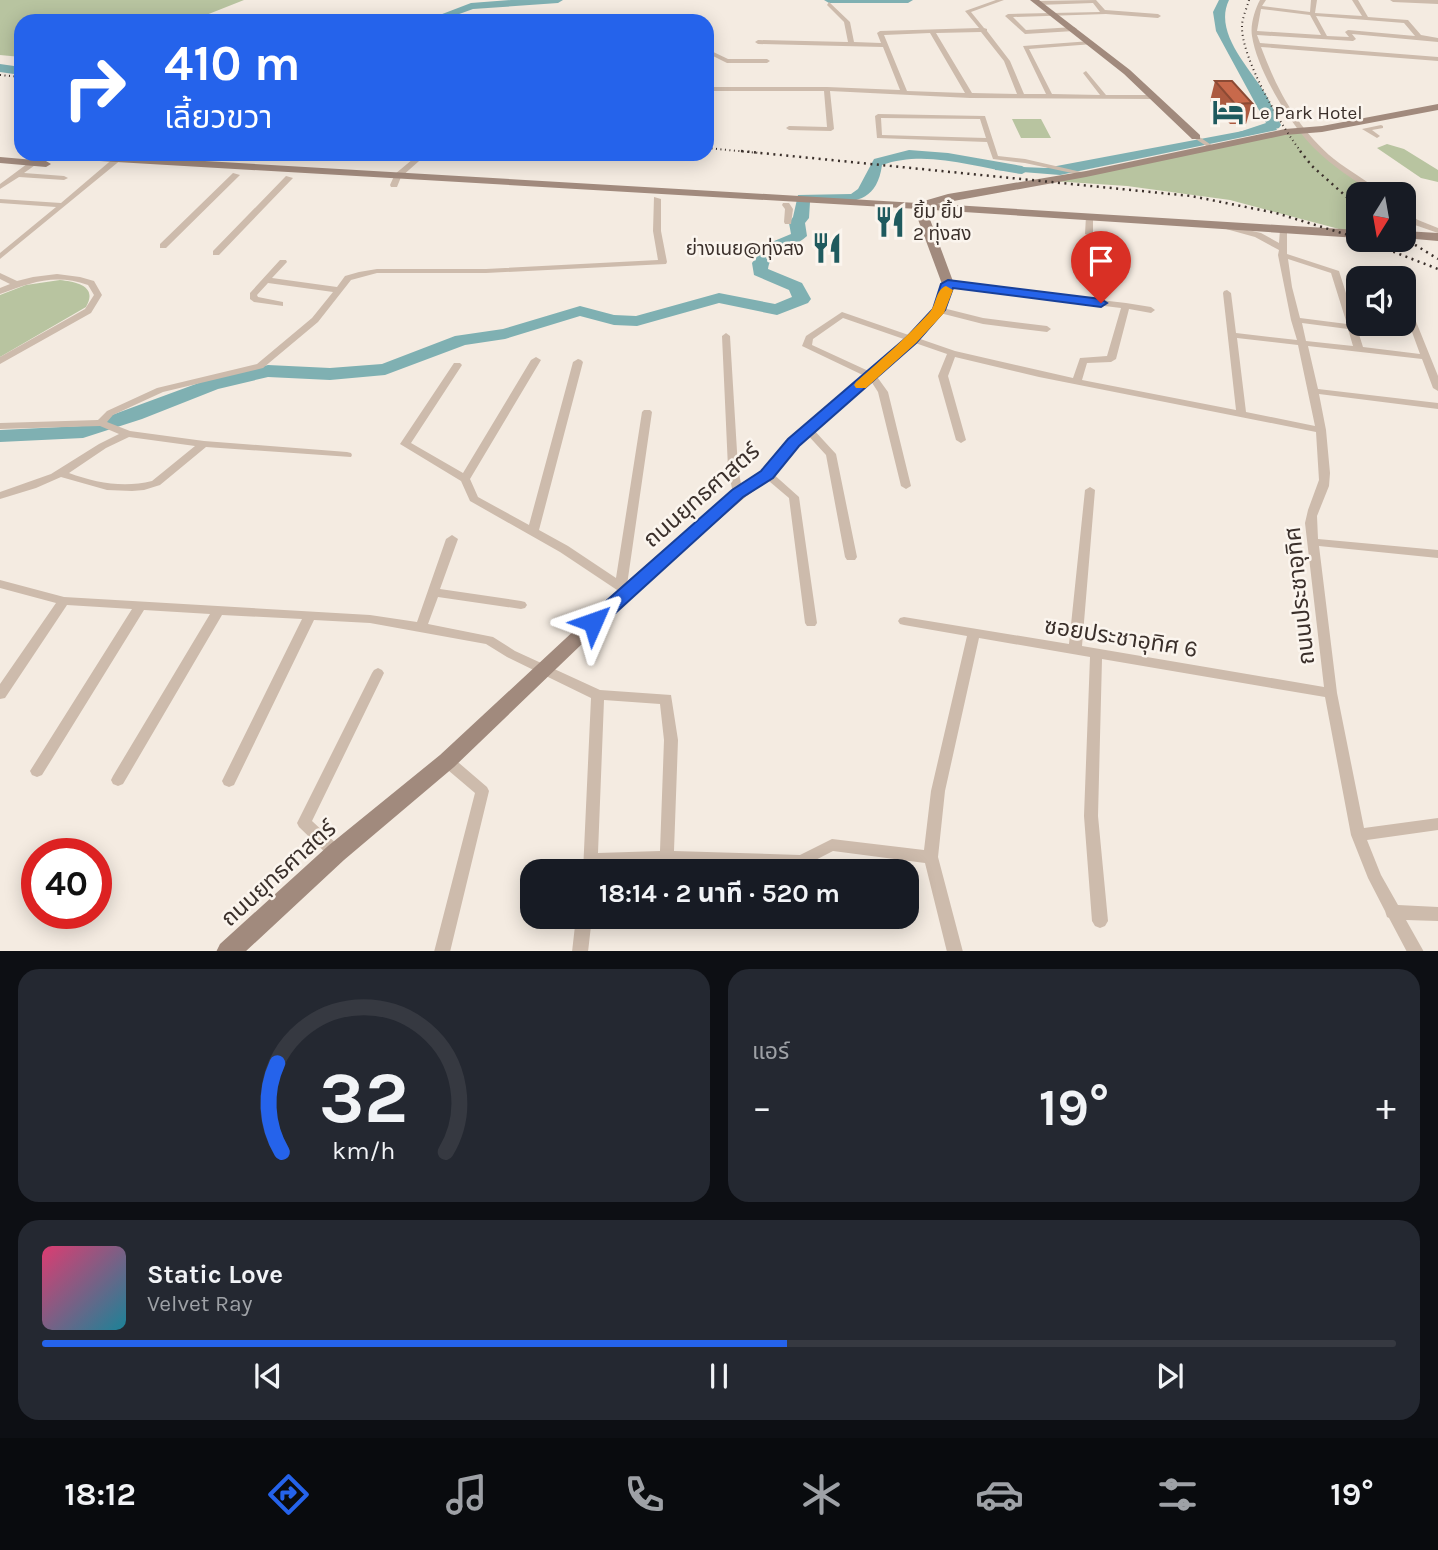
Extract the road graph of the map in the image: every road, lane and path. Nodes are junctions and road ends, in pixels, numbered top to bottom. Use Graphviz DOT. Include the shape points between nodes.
graph roads {
  1 [pos="1001,0"];
  2 [pos="1263,0"];
  3 [pos="1314,0"];
  4 [pos="1356,0"];
  5 [pos="1393,0"];
  6 [pos="1036,1"];
  7 [pos="1438,2"];
  8 [pos="830,4"];
  9 [pos="1259,7"];
  10 [pos="1103,12"];
  11 [pos="1312,14"];
  12 [pos="1054,15"];
  13 [pos="1158,16"];
  14 [pos="1367,19"];
  15 [pos="1074,29"];
  16 [pos="985,30"];
  17 [pos="933,33"];
  18 [pos="1254,33"];
  19 [pos="1325,37"];
  20 [pos="1438,39"];
  21 [pos="758,42"];
  22 [pos="851,43"];
  23 [pos="1091,43"];
  24 [pos="886,44"];
  25 [pos="1257,45"];
  26 [pos="714,54"];
  27 [pos="1438,59"];
  28 [pos="767,61"];
  29 [pos="1086,73"];
  30 [pos="714,89"];
  31 [pos="827,89"];
  32 [pos="904,92"];
  33 [pos="970,96"];
  34 [pos="1021,96"];
  35 [pos="1104,96"];
  36 [pos="1050,97"];
  37 [pos="1153,97"];
  38 [pos="1438,99"];
  39 [pos="1438,107"];
  40 [pos="927,117"];
  41 [pos="1381,127"];
  42 [pos="789,128"];
  43 [pos="1301,128"];
  44 [pos="1319,129"];
  45 [pos="1196,136"];
  46 [pos="1377,136"];
  47 [pos="932,138"];
  48 [pos="990,140"];
  49 [pos="1211,146"];
  50 [pos="1316,146"];
  51 [pos="30,161"];
  52 [pos="55,161"];
  53 [pos="116,161"];
  54 [pos="179,161"];
  55 [pos="416,161"];
  56 [pos="107,168"];
  57 [pos="1083,173"];
  58 [pos="17,175"];
  59 [pos="236,175"];
  60 [pos="64,178"];
  61 [pos="289,178"];
  62 [pos="396,181"];
  63 [pos="1362,182"];
  64 [pos="0,187"];
  65 [pos="987,193"];
  66 [pos="657,199"];
  67 [pos="0,201"];
  68 [pos="791,203"];
  69 [pos="888,204"];
  70 [pos="63,205"];
  71 [pos="838,205"];
  72 [pos="928,206"];
  73 [pos="994,211"];
  74 [pos="1089,218"];
  75 [pos="788,222"];
  76 [pos="1416,222"];
  77 [pos="1220,225"];
  78 [pos="1284,229"];
  79 [pos="1438,231"];
  80 [pos="1346,233"];
  81 [pos="1089,234"];
  82 [pos="1416,236"];
  83 [pos="1438,237"];
  84 [pos="0,244"];
  85 [pos="15,245"];
  86 [pos="163,246"];
  87 [pos="1282,251"];
  88 [pos="216,253"];
  89 [pos="0,257"];
  90 [pos="283,262"];
  91 [pos="0,276"];
  92 [pos="266,280"];
  93 [pos="17,284"];
  94 [pos="948,284"];
  95 [pos="340,290"];
  96 [pos="0,291"];
  97 [pos="1227,293"];
  98 [pos="280,304"];
  99 [pos="1126,306"];
  100 [pos="1346,307"];
  101 [pos="939,310"];
  102 [pos="1151,310"];
  103 [pos="1295,320"];
  104 [pos="1346,326"];
  105 [pos="1047,329"];
  106 [pos="1416,331"];
  107 [pos="1234,335"];
  108 [pos="726,336"];
  109 [pos="1355,336"];
  110 [pos="912,340"];
  111 [pos="1302,343"];
  112 [pos="1360,350"];
  113 [pos="951,353"];
  114 [pos="1426,357"];
  115 [pos="536,360"];
  116 [pos="0,361"];
  117 [pos="578,362"];
  118 [pos="457,365"];
  119 [pos="872,376"];
  120 [pos="1077,381"];
  121 [pos="1438,388"];
  122 [pos="1314,391"];
  123 [pos="1438,406"];
  124 [pos="647,412"];
  125 [pos="1241,415"];
  126 [pos="104,424"];
  127 [pos="0,426"];
  128 [pos="1321,430"];
  129 [pos="809,431"];
  130 [pos="128,434"];
  131 [pos="961,440"];
  132 [pos="204,444"];
  133 [pos="347,455"];
  134 [pos="60,473"];
  135 [pos="767,474"];
  136 [pos="465,479"];
  137 [pos="906,486"];
  138 [pos="1090,490"];
  139 [pos="738,494"];
  140 [pos="0,496"];
  141 [pos="533,532"];
  142 [pos="452,540"];
  143 [pos="1312,542"];
  144 [pos="1438,554"];
  145 [pos="852,557"];
  146 [pos="0,584"];
  147 [pos="624,588"];
  148 [pos="433,592"];
  149 [pos="64,601"];
  150 [pos="140,606"];
  151 [pos="521,606"];
  152 [pos="218,611"];
  153 [pos="310,616"];
  154 [pos="904,621"];
  155 [pos="811,623"];
  156 [pos="421,627"];
  157 [pos="974,633"];
  158 [pos="1075,650"];
  159 [pos="1096,654"];
  160 [pos="543,669"];
  161 [pos="378,673"];
  162 [pos="1331,693"];
  163 [pos="0,694"];
  164 [pos="598,695"];
  165 [pos="447,761"];
  166 [pos="37,771"];
  167 [pos="118,780"];
  168 [pos="229,781"];
  169 [pos="1438,824"];
  170 [pos="1358,835"];
  171 [pos="335,853"];
  172 [pos="667,857"];
  173 [pos="931,857"];
  174 [pos="590,859"];
  175 [pos="650,859"];
  176 [pos="1392,912"];
  177 [pos="1438,914"];
  178 [pos="1100,921"];
  179 [pos="583,929"];
  180 [pos="228,951"];
  181 [pos="442,951"];
  182 [pos="580,951"];
  183 [pos="955,951"];
  184 [pos="1416,951"];
  1 -- 16 [label="street" via="968,11"];
  2 -- 9 [label="street"];
  3 -- 11 [label="street"];
  4 -- 14 [label="street"];
  5 -- 7 [label="street"];
  6 -- 10 [label="street" via="1094,1"];
  6 -- 12 [label="main road"];
  8 -- 22 [label="street" via="847,22"];
  9 -- 11 [label="street"];
  9 -- 18 [label="street"];
  10 -- 12 [label="street"];
  10 -- 13 [label="street"];
  11 -- 14 [label="street"];
  11 -- 19 [label="street"];
  12 -- 15 [label="main road"];
  12 -- 15 [label="street" via="1009,16 1025,32"];
  14 -- 20 [label="street" via="1406,21 1419,37"];
  15 -- 23 [label="main road"];
  16 -- 17 [label="street"];
  16 -- 34 [label="street" via="1007,61"];
  17 -- 24 [label="street" via="880,33"];
  17 -- 33 [label="street"];
  18 -- 19 [label="street"];
  18 -- 25 [label="street"];
  19 -- 20 [label="street" via="1353,39 1348,32"];
  21 -- 22 [label="street"];
  22 -- 24 [label="street"];
  23 -- 36 [label="street" via="1025,47"];
  23 -- 37 [label="main road"];
  24 -- 32 [label="street"];
  25 -- 27 [label="street"];
  25 -- 43 [label="street" via="1276,90"];
  26 -- 28 [label="street" via="727,61"];
  29 -- 35 [label="street"];
  30 -- 31 [label="street"];
  31 -- 32 [label="street"];
  31 -- 42 [label="street" via="831,128"];
  32 -- 33 [label="street"];
  33 -- 34 [label="street"];
  34 -- 36 [label="street"];
  35 -- 36 [label="street"];
  35 -- 37 [label="street"];
  37 -- 45 [label="main road"];
  38 -- 43 [label="main road" via="1355,111"];
  39 -- 44 [label="main road"];
  40 -- 47 [label="street"];
  40 -- 47 [label="street" via="878,116 879,137"];
  40 -- 48 [label="street" via="983,117"];
  41 -- 46 [label="street" via="1365,130"];
  43 -- 44 [label="main road"];
  43 -- 49 [label="main road"];
  43 -- 50 [label="street"];
  44 -- 50 [label="street" via="1312,136"];
  45 -- 49 [label="street"];
  47 -- 48 [label="street"];
  48 -- 57 [label="street" via="995,158"];
  49 -- 57 [label="main road"];
  50 -- 63 [label="street"];
  51 -- 58 [label="street"];
  52 -- 56 [label="main road"];
  53 -- 56 [label="street"];
  54 -- 62 [label="main road"];
  55 -- 62 [label="street"];
  56 -- 59 [label="main road"];
  56 -- 70 [label="street"];
  57 -- 65 [label="main road"];
  58 -- 60 [label="street"];
  58 -- 64 [label="street"];
  59 -- 61 [label="main road"];
  59 -- 86 [label="street"];
  61 -- 62 [label="main road"];
  61 -- 88 [label="street"];
  62 -- 66 [label="main road"];
  62 -- 68 [label="main road"];
  65 -- 72 [label="main road"];
  65 -- 73 [label="main road" via="981,203"];
  66 -- 68 [label="main road"];
  66 -- 95 [label="street" via="663,262 458,272 377,271 348,278"];
  67 -- 70 [label="street"];
  68 -- 71 [label="main road"];
  68 -- 75 [label="street"];
  69 -- 71 [label="main road"];
  69 -- 72 [label="main road"];
  69 -- 72 [label="main road"];
  70 -- 85 [label="street"];
  71 -- 72 [label="main road"];
  72 -- 73 [label="main road"];
  72 -- 94 [label="main road"];
  73 -- 74 [label="main road"];
  74 -- 77 [label="main road"];
  74 -- 81 [label="street"];
  76 -- 79 [label="street"];
  77 -- 78 [label="main road"];
  77 -- 87 [label="street" via="1258,235"];
  78 -- 80 [label="main road"];
  78 -- 87 [label="street, ถนนประชาอุทิศ"];
  82 -- 83 [label="main road"];
  84 -- 85 [label="street"];
  85 -- 89 [label="street"];
  87 -- 100 [label="street" via="1335,271"];
  87 -- 103 [label="street, ถนนประชาอุทิศ"];
  90 -- 92 [label="street"];
  91 -- 93 [label="street"];
  92 -- 95 [label="street"];
  92 -- 98 [label="street" via="254,299"];
  93 -- 96 [label="street"];
  93 -- 116 [label="street" via="52,277 78,278 94,286 98,298 88,311"];
  94 -- 99 [label="street"];
  94 -- 101 [label="main road, ถนนยุทธศาสตร์"];
  95 -- 126 [label="street" via="315,320 260,366 160,390 110,413"];
  97 -- 107 [label="street"];
  99 -- 102 [label="street"];
  99 -- 120 [label="street" via="1111,359 1083,360"];
  101 -- 105 [label="street"];
  101 -- 110 [label="main road, ถนนยุทธศาสตร์"];
  103 -- 104 [label="street"];
  103 -- 111 [label="street, ถนนประชาอุทิศ"];
  106 -- 114 [label="street"];
  107 -- 111 [label="street"];
  107 -- 125 [label="street"];
  108 -- 139 [label="street"];
  109 -- 112 [label="street"];
  110 -- 113 [label="street"];
  110 -- 119 [label="main road, ถนนยุทธศาสตร์"];
  110 -- 119 [label="street" via="842,315 809,338 807,346"];
  111 -- 112 [label="street"];
  111 -- 122 [label="street, ถนนประชาอุทิศ"];
  112 -- 114 [label="street"];
  113 -- 120 [label="street"];
  113 -- 131 [label="street" via="943,376"];
  114 -- 121 [label="street"];
  115 -- 136 [label="street"];
  117 -- 141 [label="street"];
  118 -- 136 [label="street" via="405,444"];
  119 -- 129 [label="main road, ถนนยุทธศาสตร์"];
  119 -- 137 [label="street" via="883,392"];
  120 -- 125 [label="street"];
  122 -- 123 [label="street"];
  122 -- 128 [label="street, ถนนประชาอุทิศ"];
  124 -- 147 [label="street"];
  125 -- 128 [label="street"];
  126 -- 127 [label="street"];
  126 -- 130 [label="street"];
  128 -- 143 [label="street, ถนนประชาอุทิศ" via="1325,475 1323,492 1312,509"];
  129 -- 135 [label="main road, ถนนยุทธศาสตร์"];
  129 -- 145 [label="street" via="831,454"];
  130 -- 132 [label="street"];
  130 -- 134 [label="street" via="105,442"];
  132 -- 133 [label="street"];
  132 -- 134 [label="street" via="147,486 89,484"];
  134 -- 140 [label="street"];
  135 -- 139 [label="main road, ถนนยุทธศาสตร์"];
  135 -- 155 [label="street" via="794,497"];
  136 -- 141 [label="street" via="474,499"];
  138 -- 158 [label="street"];
  139 -- 147 [label="main road, ถนนยุทธศาสตร์"];
  141 -- 147 [label="street"];
  142 -- 148 [label="street"];
  143 -- 144 [label="street"];
  143 -- 162 [label="street, ถนนประชาอุทิศ"];
  146 -- 149 [label="street"];
  147 -- 160 [label="main road, ถนนยุทธศาสตร์"];
  148 -- 151 [label="street"];
  148 -- 156 [label="street"];
  149 -- 150 [label="street"];
  149 -- 163 [label="street"];
  150 -- 152 [label="street"];
  150 -- 166 [label="street"];
  152 -- 153 [label="street"];
  152 -- 167 [label="street"];
  153 -- 156 [label="street"];
  153 -- 168 [label="street"];
  154 -- 157 [label="street, ซอยประชาอุทิศ 6"];
  156 -- 160 [label="street" via="489,640"];
  157 -- 158 [label="street, ซอยประชาอุทิศ 6"];
  157 -- 173 [label="street" via="938,791"];
  158 -- 159 [label="street, ซอยประชาอุทิศ 6"];
  159 -- 162 [label="street, ซอยประชาอุทิศ 6"];
  159 -- 178 [label="street" via="1091,816"];
  160 -- 164 [label="street"];
  160 -- 165 [label="main road, ถนนยุทธศาสตร์"];
  161 -- 171 [label="street" via="304,823"];
  162 -- 170 [label="street, ถนนประชาอุทิศ"];
  164 -- 172 [label="street" via="666,699 671,740"];
  164 -- 174 [label="street"];
  165 -- 171 [label="main road, ถนนยุทธศาสตร์"];
  165 -- 181 [label="street" via="482,791"];
  169 -- 170 [label="street"];
  170 -- 176 [label="street, ถนนประชาอุทิศ"];
  171 -- 180 [label="main road, ถนนยุทธศาสตร์"];
  172 -- 173 [label="street" via="802,861 832,845"];
  172 -- 175 [label="street"];
  173 -- 183 [label="street"];
  176 -- 177 [label="street"];
  176 -- 184 [label="street, ถนนประชาอุทิศ"];
  179 -- 182 [label="street"];
}
